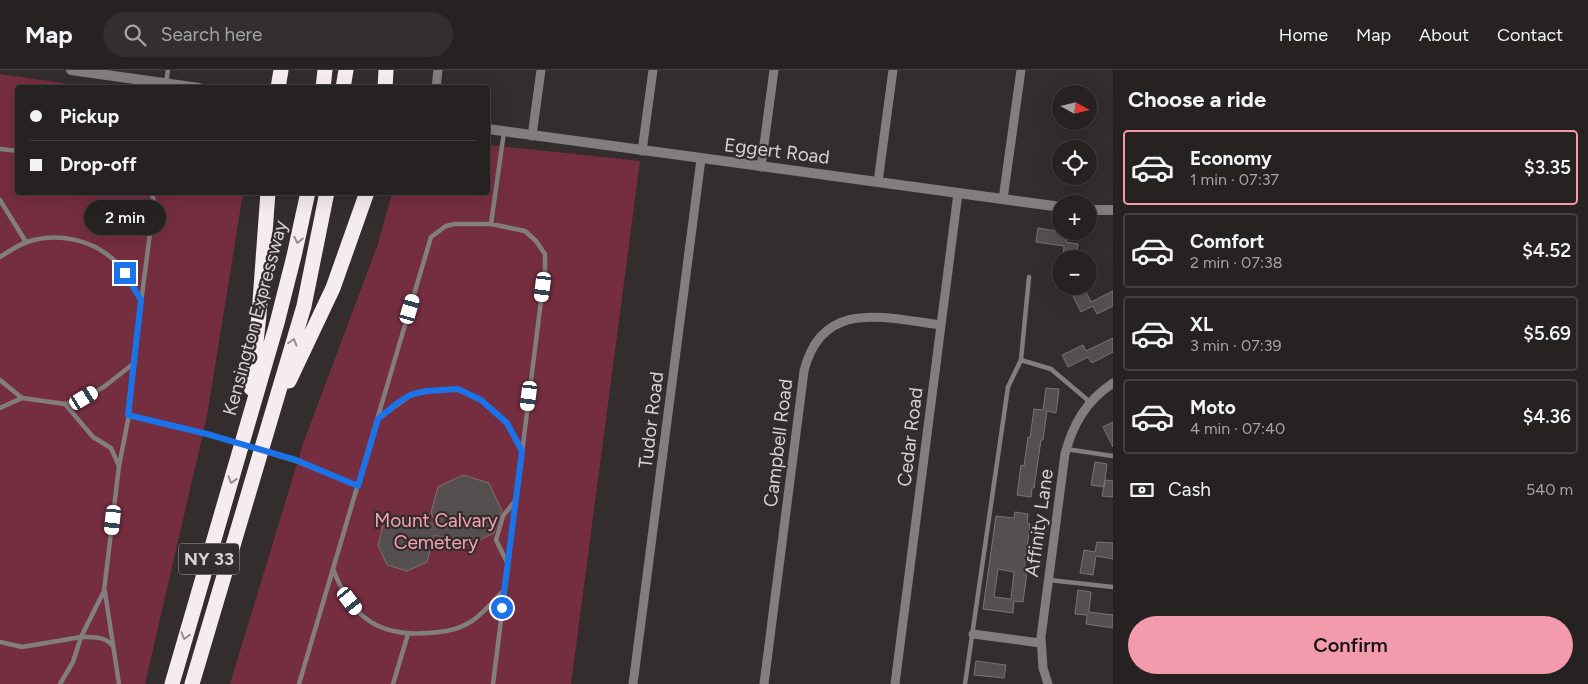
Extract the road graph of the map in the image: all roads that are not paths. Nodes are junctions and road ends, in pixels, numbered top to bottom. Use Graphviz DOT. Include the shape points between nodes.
graph roads {
  1 [pos="70,70"];
  2 [pos="168,70"];
  3 [pos="281,70"];
  4 [pos="325,70"];
  5 [pos="346,70"];
  6 [pos="386,70"];
  7 [pos="438,70"];
  8 [pos="541,70"];
  9 [pos="653,70"];
  10 [pos="774,70"];
  11 [pos="893,70"];
  12 [pos="1021,70"];
  13 [pos="166,83"];
  14 [pos="179,85"];
  15 [pos="278,85"];
  16 [pos="323,85"];
  17 [pos="344,85"];
  18 [pos="385,85"];
  19 [pos="436,85"];
  20 [pos="490,130"];
  21 [pos="504,132"];
  22 [pos="532,136"];
  23 [pos="0,150"];
  24 [pos="15,151"];
  25 [pos="642,151"];
  26 [pos="701,159"];
  27 [pos="761,167"];
  28 [pos="878,182"];
  29 [pos="958,193"];
  30 [pos="153,195"];
  31 [pos="268,195"];
  32 [pos="307,195"];
  33 [pos="326,195"];
  34 [pos="366,195"];
  35 [pos="0,200"];
  36 [pos="1003,200"];
  37 [pos="1052,206"];
  38 [pos="1097,210"];
  39 [pos="1112,211"];
  40 [pos="491,224"];
  41 [pos="26,242"];
  42 [pos="0,257"];
  43 [pos="1029,277"];
  44 [pos="141,300"];
  45 [pos="941,325"];
  46 [pos="1021,360"];
  47 [pos="133,364"];
  48 [pos="0,380"];
  49 [pos="1113,383"];
  50 [pos="22,398"];
  51 [pos="1090,402"];
  52 [pos="65,404"];
  53 [pos="0,408"];
  54 [pos="128,415"];
  55 [pos="378,419"];
  56 [pos="270,423"];
  57 [pos="245,433"];
  58 [pos="1066,449"];
  59 [pos="522,451"];
  60 [pos="1113,456"];
  61 [pos="119,466"];
  62 [pos="358,486"];
  63 [pos="516,499"];
  64 [pos="508,564"];
  65 [pos="333,569"];
  66 [pos="1048,580"];
  67 [pos="1113,587"];
  68 [pos="505,589"];
  69 [pos="104,591"];
  70 [pos="408,634"];
  71 [pos="973,634"];
  72 [pos="81,636"];
  73 [pos="0,642"];
  74 [pos="1040,643"];
  75 [pos="112,646"];
  76 [pos="60,684"];
  77 [pos="119,684"];
  78 [pos="172,684"];
  79 [pos="192,684"];
  80 [pos="299,684"];
  81 [pos="393,684"];
  82 [pos="493,684"];
  83 [pos="633,684"];
  84 [pos="764,684"];
  85 [pos="895,684"];
  86 [pos="965,684"];
  87 [pos="1048,684"];
  1 -- 13 [label="street"];
  2 -- 13 [label="lane"];
  3 -- 15 [label="highway"];
  4 -- 16 [label="highway"];
  5 -- 17 [label="highway"];
  6 -- 18 [label="highway"];
  7 -- 19 [label="street"];
  8 -- 22 [label="street"];
  9 -- 25 [label="street"];
  10 -- 27 [label="street"];
  11 -- 28 [label="street"];
  12 -- 36 [label="street"];
  13 -- 14 [label="street"];
  20 -- 21 [label="street, Eggert Road"];
  21 -- 22 [label="street, Eggert Road"];
  21 -- 40 [label="lane"];
  22 -- 25 [label="street, Eggert Road"];
  23 -- 24 [label="lane"];
  25 -- 26 [label="street, Eggert Road"];
  26 -- 27 [label="street, Eggert Road"];
  26 -- 83 [label="street, Tudor Road"];
  27 -- 28 [label="street, Eggert Road"];
  28 -- 29 [label="street, Eggert Road"];
  29 -- 36 [label="street, Eggert Road"];
  29 -- 45 [label="street, Cedar Road"];
  30 -- 44 [label="lane"];
  31 -- 57 [label="highway" via="259,315"];
  32 -- 57 [label="highway, Kensington Expressway / NY 33, one-way" via="290,273"];
  56 -- 33 [label="highway, Kensington Expressway / NY 33, one-way" via="304,306"];
  34 -- 56 [label="highway" via="329,296"];
  35 -- 41 [label="lane"];
  36 -- 37 [label="street, Eggert Road"];
  38 -- 39 [label="street"];
  40 -- 55 [label="lane" via="446,226 432,236"];
  40 -- 59 [label="lane" via="525,232 545,254"];
  41 -- 42 [label="lane"];
  41 -- 44 [label="lane" via="70,238 100,250 125,273"];
  43 -- 46 [label="lane"];
  44 -- 47 [label="lane"];
  45 -- 84 [label="street, Campbell Road" via="858,317 835,325 818,339 811,350 804,371"];
  45 -- 85 [label="street, Cedar Road"];
  46 -- 51 [label="lane" via="1051,369"];
  46 -- 71 [label="lane" via="1008,387"];
  47 -- 52 [label="lane" via="105,386"];
  47 -- 54 [label="lane"];
  48 -- 50 [label="lane"];
  49 -- 51 [label="street, Affinity Lane"];
  50 -- 52 [label="lane"];
  50 -- 53 [label="lane"];
  51 -- 58 [label="street, Affinity Lane" via="1075,424"];
  52 -- 61 [label="lane" via="93,437 111,448"];
  54 -- 61 [label="lane"];
  54 -- 62 [label="lane, bridge" via="296,460"];
  55 -- 59 [label="lane" via="410,395 458,389 481,400 507,423"];
  55 -- 62 [label="lane"];
  56 -- 79 [label="highway, Kensington Expressway / NY 33"];
  57 -- 78 [label="highway, Kensington Expressway / NY 33, one-way"];
  58 -- 60 [label="lane"];
  58 -- 66 [label="street, Affinity Lane"];
  59 -- 63 [label="lane"];
  61 -- 69 [label="lane"];
  62 -- 65 [label="lane"];
  63 -- 64 [label="lane"];
  63 -- 64 [label="lane" via="503,516 496,540"];
  64 -- 68 [label="lane"];
  65 -- 70 [label="lane" via="341,589 359,614 383,628"];
  65 -- 80 [label="lane"];
  66 -- 67 [label="lane"];
  66 -- 74 [label="street, Affinity Lane"];
  68 -- 70 [label="lane" via="473,620 449,631"];
  68 -- 82 [label="lane"];
  69 -- 72 [label="lane"];
  69 -- 75 [label="lane"];
  70 -- 81 [label="lane"];
  71 -- 74 [label="street"];
  71 -- 86 [label="lane"];
  72 -- 73 [label="lane" via="22,647"];
  72 -- 75 [label="lane" via="101,638"];
  72 -- 76 [label="lane" via="73,662"];
  74 -- 87 [label="street, Affinity Lane"];
  75 -- 77 [label="lane"];
}
